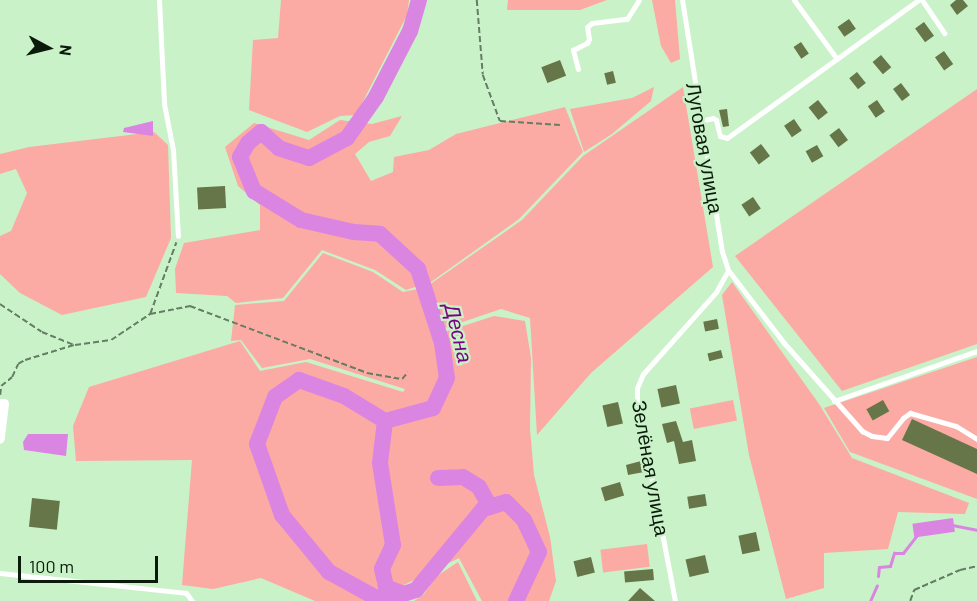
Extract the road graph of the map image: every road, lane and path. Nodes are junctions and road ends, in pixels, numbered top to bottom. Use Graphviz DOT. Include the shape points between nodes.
graph roads {
  1 [pos="159,0"];
  2 [pos="477,0"];
  3 [pos="639,0"];
  4 [pos="682,0"];
  5 [pos="794,0"];
  6 [pos="920,0"];
  7 [pos="944,33"];
  8 [pos="837,59"];
  9 [pos="579,69"];
  10 [pos="700,121"];
  11 [pos="560,125"];
  12 [pos="178,236"];
  13 [pos="728,270"];
  14 [pos="0,304"];
  15 [pos="150,314"];
  16 [pos="75,345"];
  17 [pos="977,351"];
  18 [pos="408,372"];
  19 [pos="0,386"];
  20 [pos="0,395"];
  21 [pos="834,401"];
  22 [pos="0,404"];
  23 [pos="0,439"];
  24 [pos="977,439"];
  25 [pos="977,566"];
  26 [pos="0,573"];
  27 [pos="192,601"];
  28 [pos="675,601"];
  29 [pos="910,601"];
  1 -- 12 [label="lane" via="164,104 173,150"];
  2 -- 11 [label="path" via="483,75 500,121"];
  3 -- 9 [label="lane" via="627,19 587,27 587,43 573,50"];
  4 -- 10 [label="lane, Луговая улица"];
  5 -- 8 [label="lane"];
  6 -- 7 [label="lane"];
  6 -- 8 [label="lane"];
  8 -- 10 [label="lane" via="727,138 720,136 713,118"];
  10 -- 13 [label="lane, Луговая улица"];
  12 -- 15 [label="path"];
  13 -- 21 [label="lane"];
  13 -- 28 [label="lane, Зелёная улица" via="716,292 643,374 637,387"];
  14 -- 16 [label="path" via="42,332"];
  15 -- 16 [label="path" via="111,340"];
  15 -- 18 [label="path" via="190,306 367,373 402,379"];
  16 -- 19 [label="path" via="25,360"];
  17 -- 21 [label="lane"];
  19 -- 20 [label="path"];
  21 -- 24 [label="lane" via="862,431 872,436 887,438 910,413 956,426"];
  22 -- 23 [label="street" via="4,404"];
  25 -- 29 [label="path" via="914,590"];
  26 -- 27 [label="lane" via="186,593"];
}
